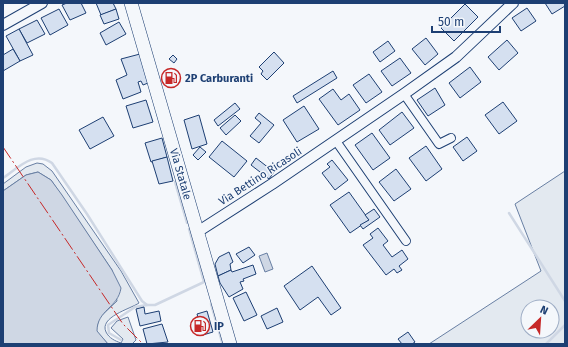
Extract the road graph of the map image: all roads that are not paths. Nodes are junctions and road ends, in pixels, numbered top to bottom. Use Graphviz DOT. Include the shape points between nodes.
graph roads {
  1 [pos="42,3"];
  2 [pos="131,3"];
  3 [pos="513,3"];
  4 [pos="3,25"];
  5 [pos="404,94"];
  6 [pos="451,138"];
  7 [pos="336,141"];
  8 [pos="196,229"];
  9 [pos="406,241"];
  10 [pos="230,344"];
  1 -- 4 [label="street"];
  2 -- 8 [label="main road, Via Statale"];
  3 -- 5 [label="street, Via Bettino Ricasoli" via="456,57"];
  5 -- 6 [label="street" via="439,144"];
  5 -- 7 [label="street, Via Bettino Ricasoli"];
  7 -- 8 [label="street, Via Bettino Ricasoli" via="202,229"];
  7 -- 9 [label="street"];
  8 -- 10 [label="main road, Via Statale"];
}
